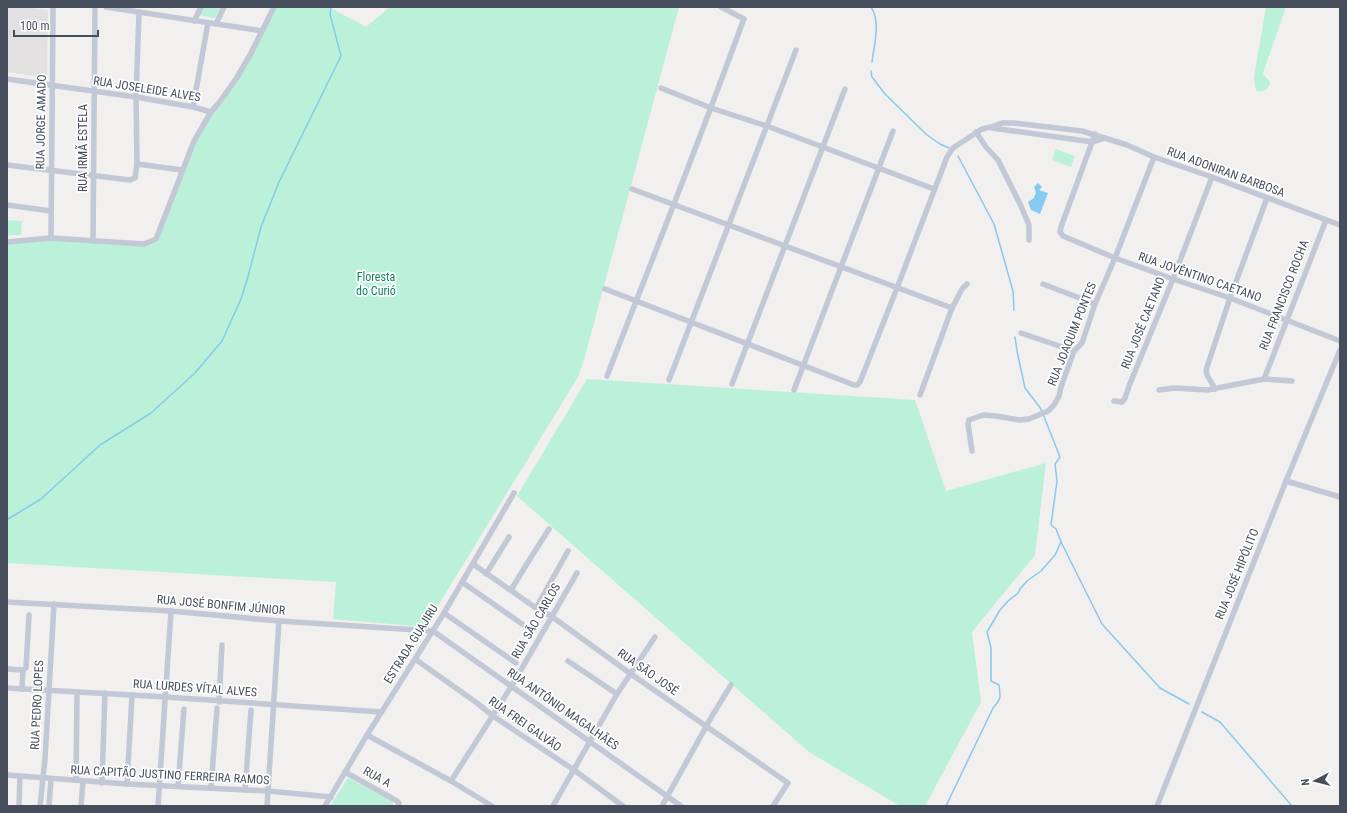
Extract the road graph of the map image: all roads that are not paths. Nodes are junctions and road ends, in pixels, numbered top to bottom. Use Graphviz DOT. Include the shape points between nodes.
graph roads {
  1 [pos="53,7"];
  2 [pos="96,7"];
  3 [pos="106,7"];
  4 [pos="155,7"];
  5 [pos="201,7"];
  6 [pos="224,7"];
  7 [pos="274,7"];
  8 [pos="721,7"];
  9 [pos="139,12"];
  10 [pos="152,14"];
  11 [pos="194,21"];
  12 [pos="208,23"];
  13 [pos="216,24"];
  14 [pos="262,31"];
  15 [pos="796,50"];
  16 [pos="7,79"];
  17 [pos="52,85"];
  18 [pos="661,88"];
  19 [pos="845,89"];
  20 [pos="94,92"];
  21 [pos="136,97"];
  22 [pos="194,107"];
  23 [pos="711,108"];
  24 [pos="211,112"];
  25 [pos="767,126"];
  26 [pos="991,127"];
  27 [pos="893,130"];
  28 [pos="976,132"];
  29 [pos="1095,134"];
  30 [pos="1106,138"];
  31 [pos="1093,142"];
  32 [pos="823,147"];
  33 [pos="1154,157"];
  34 [pos="137,164"];
  35 [pos="7,165"];
  36 [pos="878,168"];
  37 [pos="51,170"];
  38 [pos="182,170"];
  39 [pos="94,176"];
  40 [pos="1212,177"];
  41 [pos="632,189"];
  42 [pos="934,189"];
  43 [pos="1267,198"];
  44 [pos="673,204"];
  45 [pos="7,205"];
  46 [pos="51,211"];
  47 [pos="1326,220"];
  48 [pos="729,225"];
  49 [pos="1340,225"];
  50 [pos="51,238"];
  51 [pos="1029,240"];
  52 [pos="93,241"];
  53 [pos="7,242"];
  54 [pos="785,246"];
  55 [pos="1115,258"];
  56 [pos="841,267"];
  57 [pos="1173,279"];
  58 [pos="966,284"];
  59 [pos="1043,284"];
  60 [pos="897,288"];
  61 [pos="605,289"];
  62 [pos="1230,298"];
  63 [pos="636,301"];
  64 [pos="1095,304"];
  65 [pos="952,308"];
  66 [pos="1287,319"];
  67 [pos="692,322"];
  68 [pos="1021,333"];
  69 [pos="1340,341"];
  70 [pos="748,344"];
  71 [pos="1340,350"];
  72 [pos="1074,351"];
  73 [pos="803,365"];
  74 [pos="607,376"];
  75 [pos="1264,379"];
  76 [pos="670,380"];
  77 [pos="1292,381"];
  78 [pos="732,384"];
  79 [pos="1215,389"];
  80 [pos="794,390"];
  81 [pos="1159,390"];
  82 [pos="920,395"];
  83 [pos="1114,401"];
  84 [pos="972,451"];
  85 [pos="1286,481"];
  86 [pos="514,493"];
  87 [pos="1340,497"];
  88 [pos="549,529"];
  89 [pos="509,537"];
  90 [pos="568,551"];
  91 [pos="473,564"];
  92 [pos="577,573"];
  93 [pos="486,574"];
  94 [pos="462,582"];
  95 [pos="512,590"];
  96 [pos="7,602"];
  97 [pos="54,604"];
  98 [pos="536,608"];
  99 [pos="171,611"];
  100 [pos="444,613"];
  101 [pos="29,615"];
  102 [pos="551,616"];
  103 [pos="279,621"];
  104 [pos="433,631"];
  105 [pos="532,631"];
  106 [pos="655,637"];
  107 [pos="222,645"];
  108 [pos="415,659"];
  109 [pos="568,661"];
  110 [pos="516,663"];
  111 [pos="7,669"];
  112 [pos="23,670"];
  113 [pos="631,674"];
  114 [pos="731,685"];
  115 [pos="511,687"];
  116 [pos="7,688"];
  117 [pos="22,689"];
  118 [pos="49,690"];
  119 [pos="77,693"];
  120 [pos="105,693"];
  121 [pos="617,694"];
  122 [pos="132,695"];
  123 [pos="166,697"];
  124 [pos="219,702"];
  125 [pos="274,705"];
  126 [pos="217,708"];
  127 [pos="184,709"];
  128 [pos="251,710"];
  129 [pos="381,712"];
  130 [pos="493,716"];
  131 [pos="706,726"];
  132 [pos="367,734"];
  133 [pos="589,742"];
  134 [pos="574,770"];
  135 [pos="345,772"];
  136 [pos="7,775"];
  137 [pos="20,776"];
  138 [pos="42,778"];
  139 [pos="51,779"];
  140 [pos="80,781"];
  141 [pos="451,781"];
  142 [pos="102,782"];
  143 [pos="127,784"];
  144 [pos="158,785"];
  145 [pos="178,786"];
  146 [pos="211,788"];
  147 [pos="245,790"];
  148 [pos="268,791"];
  149 [pos="331,797"];
  150 [pos="668,798"];
  151 [pos="398,803"];
  152 [pos="19,806"];
  153 [pos="40,806"];
  154 [pos="49,806"];
  155 [pos="81,806"];
  156 [pos="158,806"];
  157 [pos="267,806"];
  158 [pos="325,806"];
  159 [pos="492,806"];
  160 [pos="553,806"];
  161 [pos="623,806"];
  162 [pos="662,806"];
  163 [pos="681,806"];
  164 [pos="774,806"];
  165 [pos="1157,806"];
  1 -- 17 [label="street, RUA JORGE AMADO"];
  2 -- 20 [label="street, RUA IRMÃ ESTELA"];
  3 -- 9 [label="street"];
  4 -- 10 [label="street"];
  5 -- 11 [label="street"];
  6 -- 13 [label="street"];
  7 -- 14 [label="street, RUA JOSELEIDE ALVES"];
  8 -- 23 [label="street" via="744,19"];
  9 -- 10 [label="street"];
  9 -- 21 [label="street"];
  10 -- 11 [label="street"];
  11 -- 12 [label="street"];
  12 -- 13 [label="street"];
  12 -- 22 [label="street"];
  13 -- 14 [label="street"];
  14 -- 24 [label="street, RUA JOSELEIDE ALVES" via="236,79"];
  15 -- 25 [label="street"];
  16 -- 17 [label="street, RUA JOSELEIDE ALVES"];
  17 -- 20 [label="street, RUA JOSELEIDE ALVES"];
  17 -- 37 [label="street, RUA JORGE AMADO"];
  18 -- 23 [label="street"];
  19 -- 32 [label="street"];
  20 -- 21 [label="street, RUA JOSELEIDE ALVES"];
  20 -- 39 [label="street, RUA IRMÃ ESTELA"];
  21 -- 22 [label="street, RUA JOSELEIDE ALVES"];
  21 -- 34 [label="street"];
  22 -- 24 [label="street, RUA JOSELEIDE ALVES"];
  23 -- 25 [label="street"];
  23 -- 44 [label="street"];
  24 -- 38 [label="street" via="194,141"];
  25 -- 32 [label="street"];
  25 -- 48 [label="street"];
  26 -- 28 [label="street, RUA ADONIRAN BARBOSA"];
  26 -- 29 [label="street, RUA ADONIRAN BARBOSA" via="1002,123 1014,123"];
  26 -- 31 [label="street"];
  27 -- 36 [label="street"];
  28 -- 42 [label="street, RUA ADONIRAN BARBOSA" via="949,153"];
  28 -- 51 [label="street" via="998,160 1022,206 1029,225"];
  29 -- 30 [label="street, RUA ADONIRAN BARBOSA"];
  29 -- 31 [label="street"];
  30 -- 31 [label="street"];
  30 -- 33 [label="street, RUA ADONIRAN BARBOSA"];
  31 -- 55 [label="street, RUA JOVÊNTINO CAETANO" via="1060,232 1063,236"];
  32 -- 36 [label="street"];
  32 -- 54 [label="street"];
  33 -- 40 [label="street, RUA ADONIRAN BARBOSA"];
  33 -- 55 [label="street, RUA JOAQUIM PONTES"];
  34 -- 38 [label="street"];
  34 -- 39 [label="street" via="134,180"];
  35 -- 37 [label="street"];
  36 -- 42 [label="street"];
  36 -- 56 [label="street"];
  37 -- 39 [label="street"];
  37 -- 46 [label="street, RUA JORGE AMADO"];
  38 -- 52 [label="street" via="154,241 144,244"];
  39 -- 52 [label="street, RUA IRMÃ ESTELA"];
  40 -- 43 [label="street, RUA ADONIRAN BARBOSA"];
  40 -- 57 [label="street, RUA JOSÉ CAETANO"];
  41 -- 44 [label="street"];
  42 -- 60 [label="street, RUA ADONIRAN BARBOSA"];
  43 -- 47 [label="street, RUA ADONIRAN BARBOSA"];
  43 -- 62 [label="street"];
  44 -- 48 [label="street"];
  44 -- 63 [label="street"];
  45 -- 46 [label="street"];
  46 -- 50 [label="street, RUA JORGE AMADO"];
  47 -- 49 [label="street, RUA ADONIRAN BARBOSA"];
  47 -- 66 [label="street, RUA FRANCISCO ROCHA"];
  48 -- 54 [label="street"];
  48 -- 67 [label="street"];
  50 -- 52 [label="street"];
  50 -- 53 [label="street"];
  54 -- 56 [label="street"];
  54 -- 70 [label="street"];
  55 -- 57 [label="street, RUA JOVÊNTINO CAETANO"];
  55 -- 64 [label="street, RUA JOAQUIM PONTES"];
  56 -- 60 [label="street"];
  56 -- 73 [label="street"];
  57 -- 62 [label="street, RUA JOVÊNTINO CAETANO"];
  57 -- 83 [label="street, RUA JOSÉ CAETANO" via="1124,400"];
  58 -- 65 [label="street"];
  59 -- 64 [label="street"];
  60 -- 65 [label="street"];
  60 -- 73 [label="street, RUA ADONIRAN BARBOSA" via="858,384 854,385"];
  61 -- 63 [label="street"];
  62 -- 66 [label="street, RUA JOVÊNTINO CAETANO"];
  62 -- 79 [label="street" via="1206,370"];
  63 -- 67 [label="street"];
  63 -- 74 [label="street"];
  64 -- 72 [label="street, RUA JOAQUIM PONTES" via="1082,343"];
  65 -- 82 [label="street"];
  66 -- 69 [label="street, RUA JOVÊNTINO CAETANO"];
  66 -- 75 [label="street, RUA FRANCISCO ROCHA"];
  67 -- 70 [label="street"];
  67 -- 76 [label="street"];
  68 -- 72 [label="street"];
  70 -- 73 [label="street"];
  70 -- 78 [label="street"];
  71 -- 85 [label="street, RUA JOSÉ HIPÓLITO"];
  72 -- 84 [label="street, RUA JOAQUIM PONTES" via="1059,396 1052,408 1024,420 992,415 969,420"];
  73 -- 80 [label="street"];
  75 -- 77 [label="street"];
  75 -- 79 [label="street"];
  79 -- 81 [label="street"];
  85 -- 87 [label="street"];
  85 -- 165 [label="street, RUA JOSÉ HIPÓLITO"];
  86 -- 91 [label="street, ESTRADA GUAJIRU"];
  88 -- 95 [label="street"];
  89 -- 93 [label="street"];
  90 -- 98 [label="street"];
  91 -- 93 [label="street, RUA SÃO JOSÉ"];
  91 -- 94 [label="street, ESTRADA GUAJIRU"];
  92 -- 102 [label="street, RUA SÃO CARLOS"];
  93 -- 95 [label="street, RUA SÃO JOSÉ"];
  94 -- 100 [label="street, ESTRADA GUAJIRU"];
  94 -- 105 [label="street"];
  95 -- 98 [label="street, RUA SÃO JOSÉ"];
  96 -- 97 [label="street, RUA JOSÉ BONFIM JÚNIOR"];
  97 -- 99 [label="street, RUA JOSÉ BONFIM JÚNIOR"];
  97 -- 118 [label="street, RUA PEDRO LOPES"];
  98 -- 102 [label="street, RUA SÃO JOSÉ"];
  99 -- 103 [label="street, RUA JOSÉ BONFIM JÚNIOR"];
  99 -- 123 [label="street"];
  100 -- 104 [label="street, ESTRADA GUAJIRU"];
  100 -- 110 [label="street"];
  101 -- 112 [label="street" via="26,668"];
  102 -- 113 [label="street, RUA SÃO JOSÉ"];
  102 -- 115 [label="street, RUA SÃO CARLOS"];
  103 -- 104 [label="street, RUA JOSÉ BONFIM JÚNIOR"];
  103 -- 125 [label="street"];
  104 -- 108 [label="street, ESTRADA GUAJIRU"];
  104 -- 115 [label="street, RUA ANTÔNIO MAGALHÃES"];
  106 -- 113 [label="street"];
  107 -- 124 [label="street"];
  108 -- 129 [label="street, ESTRADA GUAJIRU"];
  108 -- 130 [label="street, RUA FREI GALVÃO"];
  109 -- 121 [label="street"];
  111 -- 112 [label="street"];
  112 -- 117 [label="street"];
  113 -- 121 [label="street"];
  113 -- 131 [label="street, RUA SÃO JOSÉ"];
  114 -- 131 [label="street"];
  115 -- 130 [label="street, RUA SÃO CARLOS"];
  115 -- 133 [label="street, RUA ANTÔNIO MAGALHÃES"];
  116 -- 117 [label="street, RUA LURDES VÍTAL ALVES"];
  117 -- 118 [label="street, RUA LURDES VÍTAL ALVES"];
  118 -- 119 [label="street, RUA LURDES VÍTAL ALVES"];
  118 -- 138 [label="street, RUA PEDRO LOPES"];
  119 -- 120 [label="street, RUA LURDES VÍTAL ALVES"];
  119 -- 140 [label="street"];
  120 -- 122 [label="street, RUA LURDES VÍTAL ALVES"];
  120 -- 142 [label="street"];
  121 -- 133 [label="street"];
  122 -- 123 [label="street, RUA LURDES VÍTAL ALVES"];
  122 -- 143 [label="street"];
  123 -- 124 [label="street, RUA LURDES VÍTAL ALVES"];
  123 -- 144 [label="street"];
  124 -- 125 [label="street, RUA LURDES VÍTAL ALVES"];
  125 -- 129 [label="street, RUA LURDES VÍTAL ALVES"];
  125 -- 148 [label="street"];
  126 -- 146 [label="street"];
  127 -- 145 [label="street"];
  128 -- 147 [label="street"];
  129 -- 132 [label="street, ESTRADA GUAJIRU"];
  130 -- 134 [label="street, RUA FREI GALVÃO"];
  130 -- 141 [label="street, RUA SÃO CARLOS"];
  131 -- 150 [label="street"];
  131 -- 164 [label="street, RUA SÃO JOSÉ" via="788,783"];
  132 -- 135 [label="street, ESTRADA GUAJIRU"];
  132 -- 141 [label="street"];
  133 -- 134 [label="street"];
  133 -- 150 [label="street, RUA ANTÔNIO MAGALHÃES"];
  134 -- 160 [label="street"];
  134 -- 161 [label="street, RUA FREI GALVÃO"];
  135 -- 149 [label="street, ESTRADA GUAJIRU"];
  135 -- 151 [label="street, RUA A"];
  136 -- 137 [label="street, RUA CAPITÃO JUSTINO FERREIRA RAMOS"];
  137 -- 138 [label="street, RUA CAPITÃO JUSTINO FERREIRA RAMOS"];
  137 -- 152 [label="street"];
  138 -- 139 [label="street, RUA CAPITÃO JUSTINO FERREIRA RAMOS"];
  138 -- 153 [label="street, RUA PEDRO LOPES"];
  139 -- 140 [label="street, RUA CAPITÃO JUSTINO FERREIRA RAMOS"];
  139 -- 154 [label="street"];
  140 -- 142 [label="street, RUA CAPITÃO JUSTINO FERREIRA RAMOS"];
  140 -- 155 [label="street"];
  141 -- 159 [label="street"];
  142 -- 143 [label="street, RUA CAPITÃO JUSTINO FERREIRA RAMOS"];
  143 -- 144 [label="street, RUA CAPITÃO JUSTINO FERREIRA RAMOS"];
  144 -- 145 [label="street, RUA CAPITÃO JUSTINO FERREIRA RAMOS"];
  144 -- 156 [label="street"];
  145 -- 146 [label="street, RUA CAPITÃO JUSTINO FERREIRA RAMOS"];
  146 -- 147 [label="street, RUA CAPITÃO JUSTINO FERREIRA RAMOS"];
  147 -- 148 [label="street, RUA CAPITÃO JUSTINO FERREIRA RAMOS"];
  148 -- 149 [label="street, RUA CAPITÃO JUSTINO FERREIRA RAMOS"];
  148 -- 157 [label="street"];
  149 -- 158 [label="street, ESTRADA GUAJIRU"];
  150 -- 162 [label="street"];
  150 -- 163 [label="street, RUA ANTÔNIO MAGALHÃES"];
}
